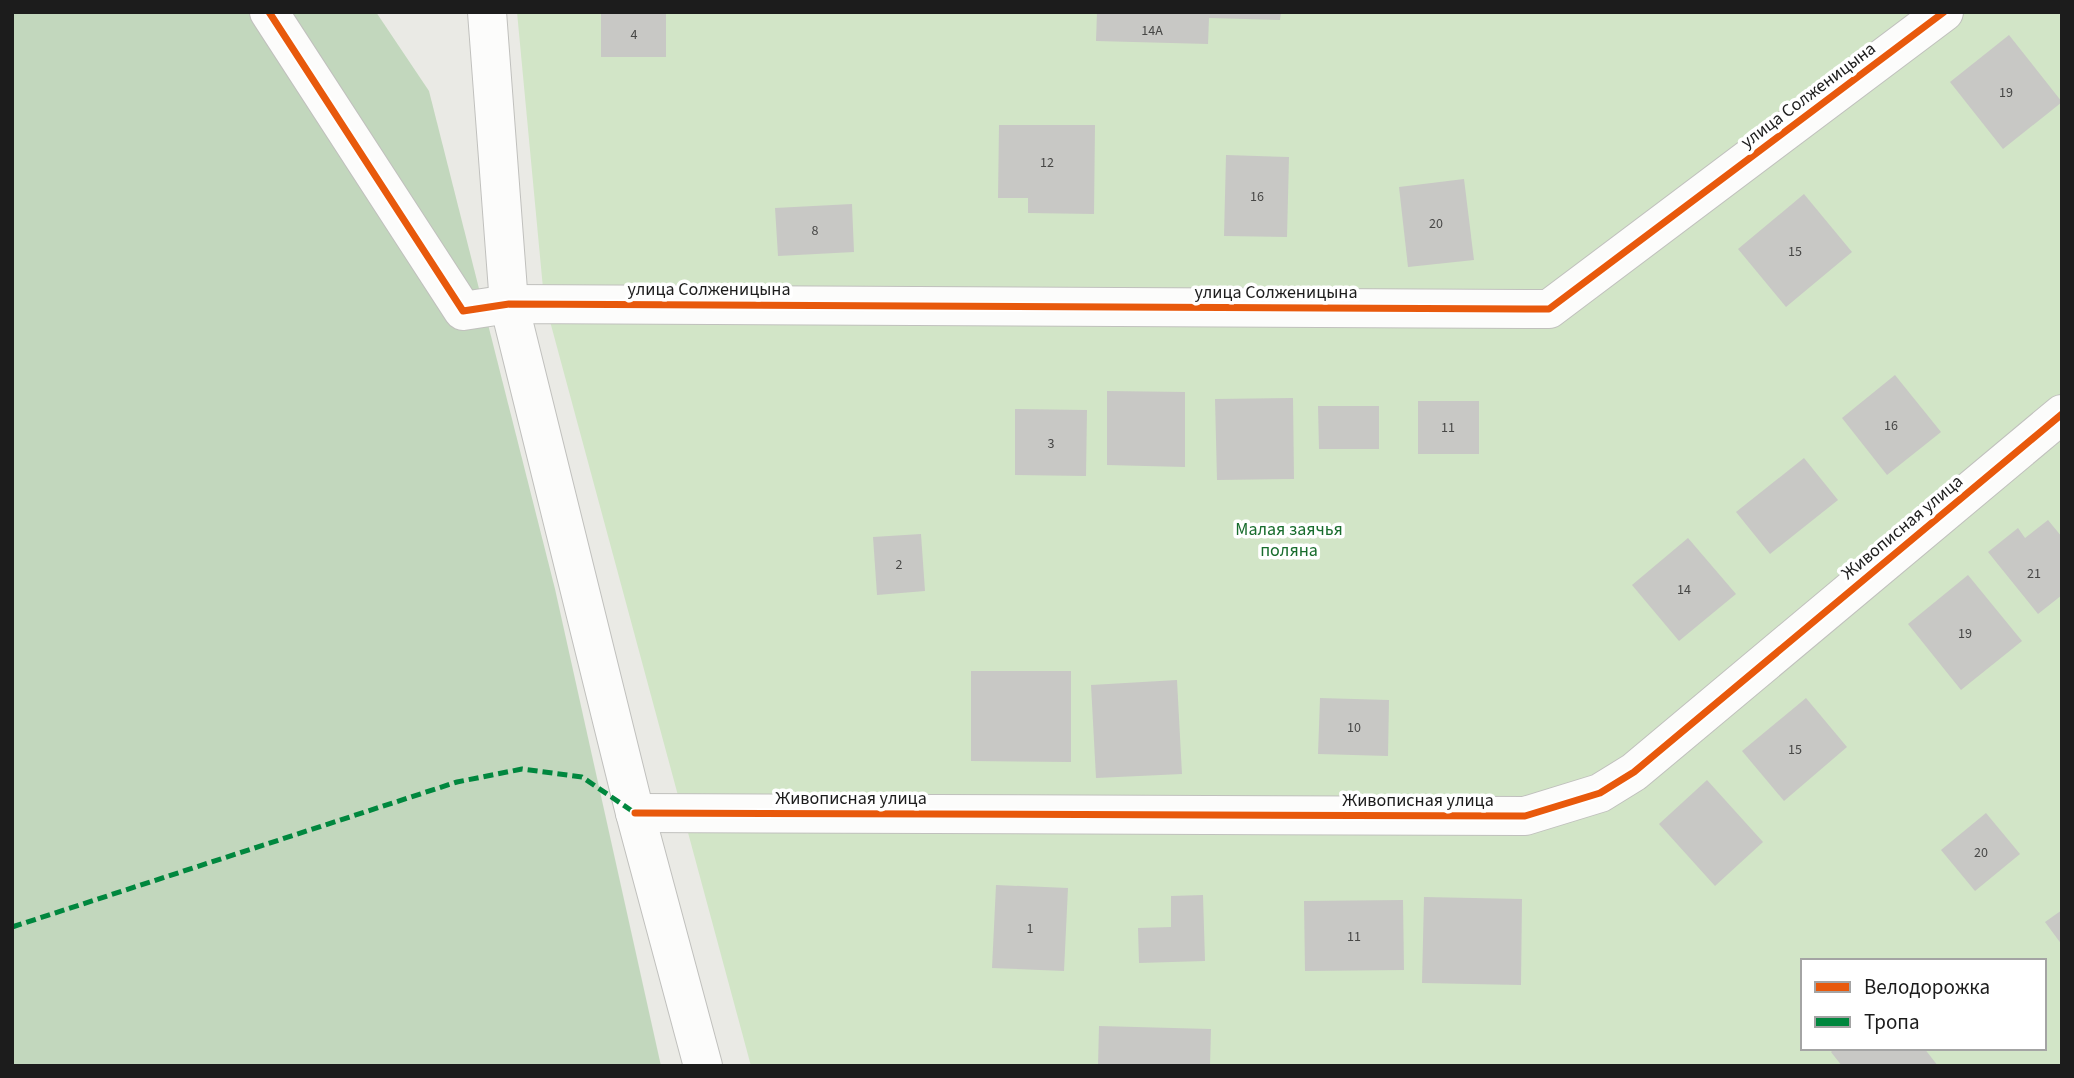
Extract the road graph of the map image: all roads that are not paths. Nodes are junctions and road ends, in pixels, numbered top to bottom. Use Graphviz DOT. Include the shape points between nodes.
graph roads {
  1 [pos="269,12"];
  2 [pos="487,12"];
  3 [pos="1944,12"];
  4 [pos="509,304"];
  5 [pos="2062,414"];
  6 [pos="635,813"];
  7 [pos="703,1066"];
  1 -- 4 [label="street, улица Солженицына" via="463,311"];
  2 -- 4 [label="street"];
  3 -- 4 [label="street, улица Солженицына" via="1549,309"];
  4 -- 6 [label="street"];
  5 -- 6 [label="street, Живописная улица" via="1634,772 1600,793 1525,816"];
  6 -- 7 [label="street"];
}
